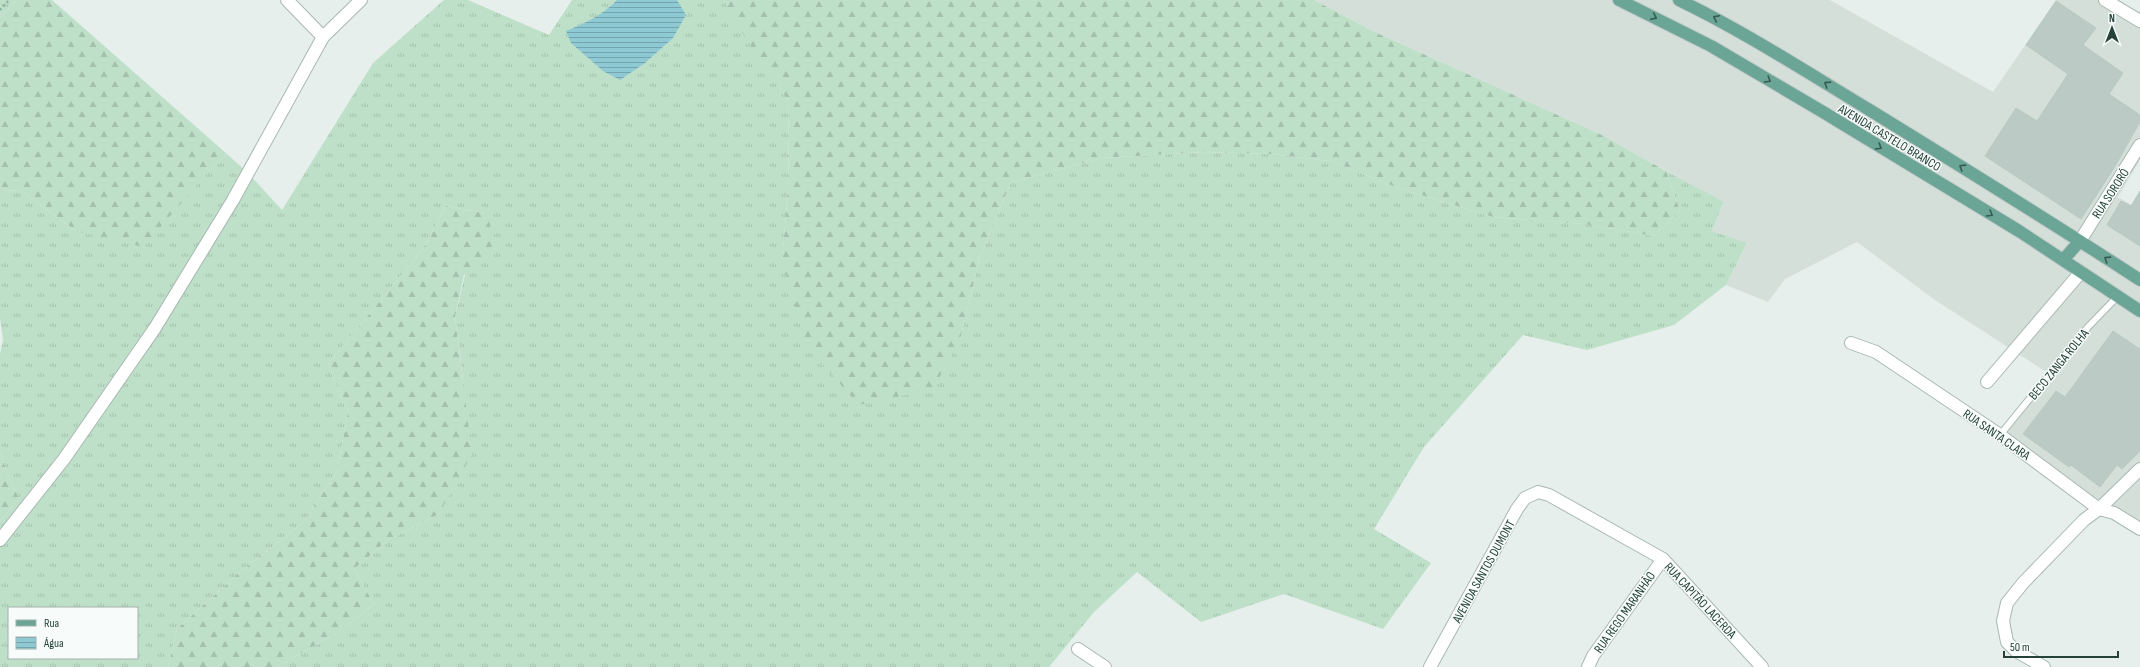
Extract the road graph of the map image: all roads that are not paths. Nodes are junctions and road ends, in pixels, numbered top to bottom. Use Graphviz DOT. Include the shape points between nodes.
graph roads {
  1 [pos="287,0"];
  2 [pos="361,0"];
  3 [pos="1619,0"];
  4 [pos="1679,0"];
  5 [pos="2104,0"];
  6 [pos="2140,21"];
  7 [pos="323,37"];
  8 [pos="2140,146"];
  9 [pos="2080,241"];
  10 [pos="2063,260"];
  11 [pos="2081,272"];
  12 [pos="2140,280"];
  13 [pos="2118,296"];
  14 [pos="2140,311"];
  15 [pos="1851,343"];
  16 [pos="1987,382"];
  17 [pos="2000,435"];
  18 [pos="2140,469"];
  19 [pos="1549,495"];
  20 [pos="2100,509"];
  21 [pos="2140,529"];
  22 [pos="0,540"];
  23 [pos="1663,559"];
  24 [pos="1078,649"];
  25 [pos="1105,667"];
  26 [pos="1430,667"];
  27 [pos="1588,667"];
  28 [pos="1762,667"];
  29 [pos="2044,667"];
  1 -- 7 [label="street"];
  2 -- 7 [label="street"];
  3 -- 10 [label="main road, AVENIDA CASTELO BRANCO, one-way" via="1717,50 2020,231"];
  9 -- 4 [label="main road, AVENIDA CASTELO BRANCO, one-way" via="1791,61 1727,23"];
  5 -- 6 [label="street"];
  7 -- 22 [label="street" via="233,200 155,328 64,460"];
  8 -- 9 [label="street, RUA SORORÓ"];
  9 -- 10 [label="main road"];
  12 -- 9 [label="main road, AVENIDA CASTELO BRANCO, one-way"];
  10 -- 11 [label="main road, AVENIDA CASTELO BRANCO"];
  11 -- 13 [label="main road, AVENIDA CASTELO BRANCO"];
  11 -- 16 [label="street"];
  13 -- 14 [label="main road, AVENIDA CASTELO BRANCO"];
  13 -- 17 [label="lane, BECO ZANGA ROLHA" via="2088,327"];
  15 -- 17 [label="street, RUA SANTA CLARA" via="1876,352"];
  17 -- 20 [label="street, RUA SANTA CLARA"];
  18 -- 20 [label="street"];
  19 -- 23 [label="street, RUA CAPITÃO LACERDA"];
  19 -- 26 [label="street, AVENIDA SANTOS DUMONT" via="1538,492 1525,498 1517,509"];
  20 -- 21 [label="street, RUA SANTA CLARA" via="2114,513"];
  20 -- 29 [label="street" via="2084,520 2007,603 2004,614 2007,642 2016,651"];
  23 -- 27 [label="street, RUA REGO MARANHÃO" via="1593,656"];
  23 -- 28 [label="street, RUA CAPITÃO LACERDA"];
  24 -- 25 [label="street"];
}
